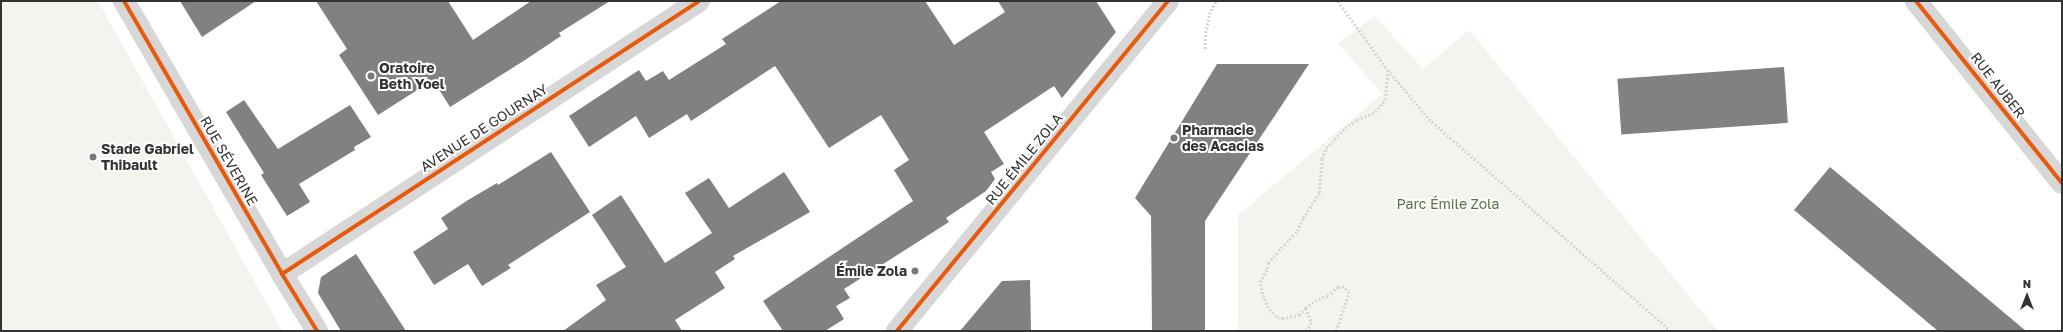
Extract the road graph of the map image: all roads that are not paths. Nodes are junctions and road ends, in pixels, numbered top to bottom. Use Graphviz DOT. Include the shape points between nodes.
graph roads {
  1 [pos="124,1"];
  2 [pos="698,1"];
  3 [pos="1168,1"];
  4 [pos="1916,1"];
  5 [pos="2062,183"];
  6 [pos="282,274"];
  7 [pos="318,331"];
  8 [pos="897,331"];
  1 -- 6 [label="street, RUE SÉVERINE"];
  2 -- 6 [label="street, AVENUE DE GOURNAY"];
  3 -- 8 [label="street, RUE ÉMILE ZOLA"];
  4 -- 5 [label="street, RUE AUBER"];
  6 -- 7 [label="street, RUE SÉVERINE"];
}
